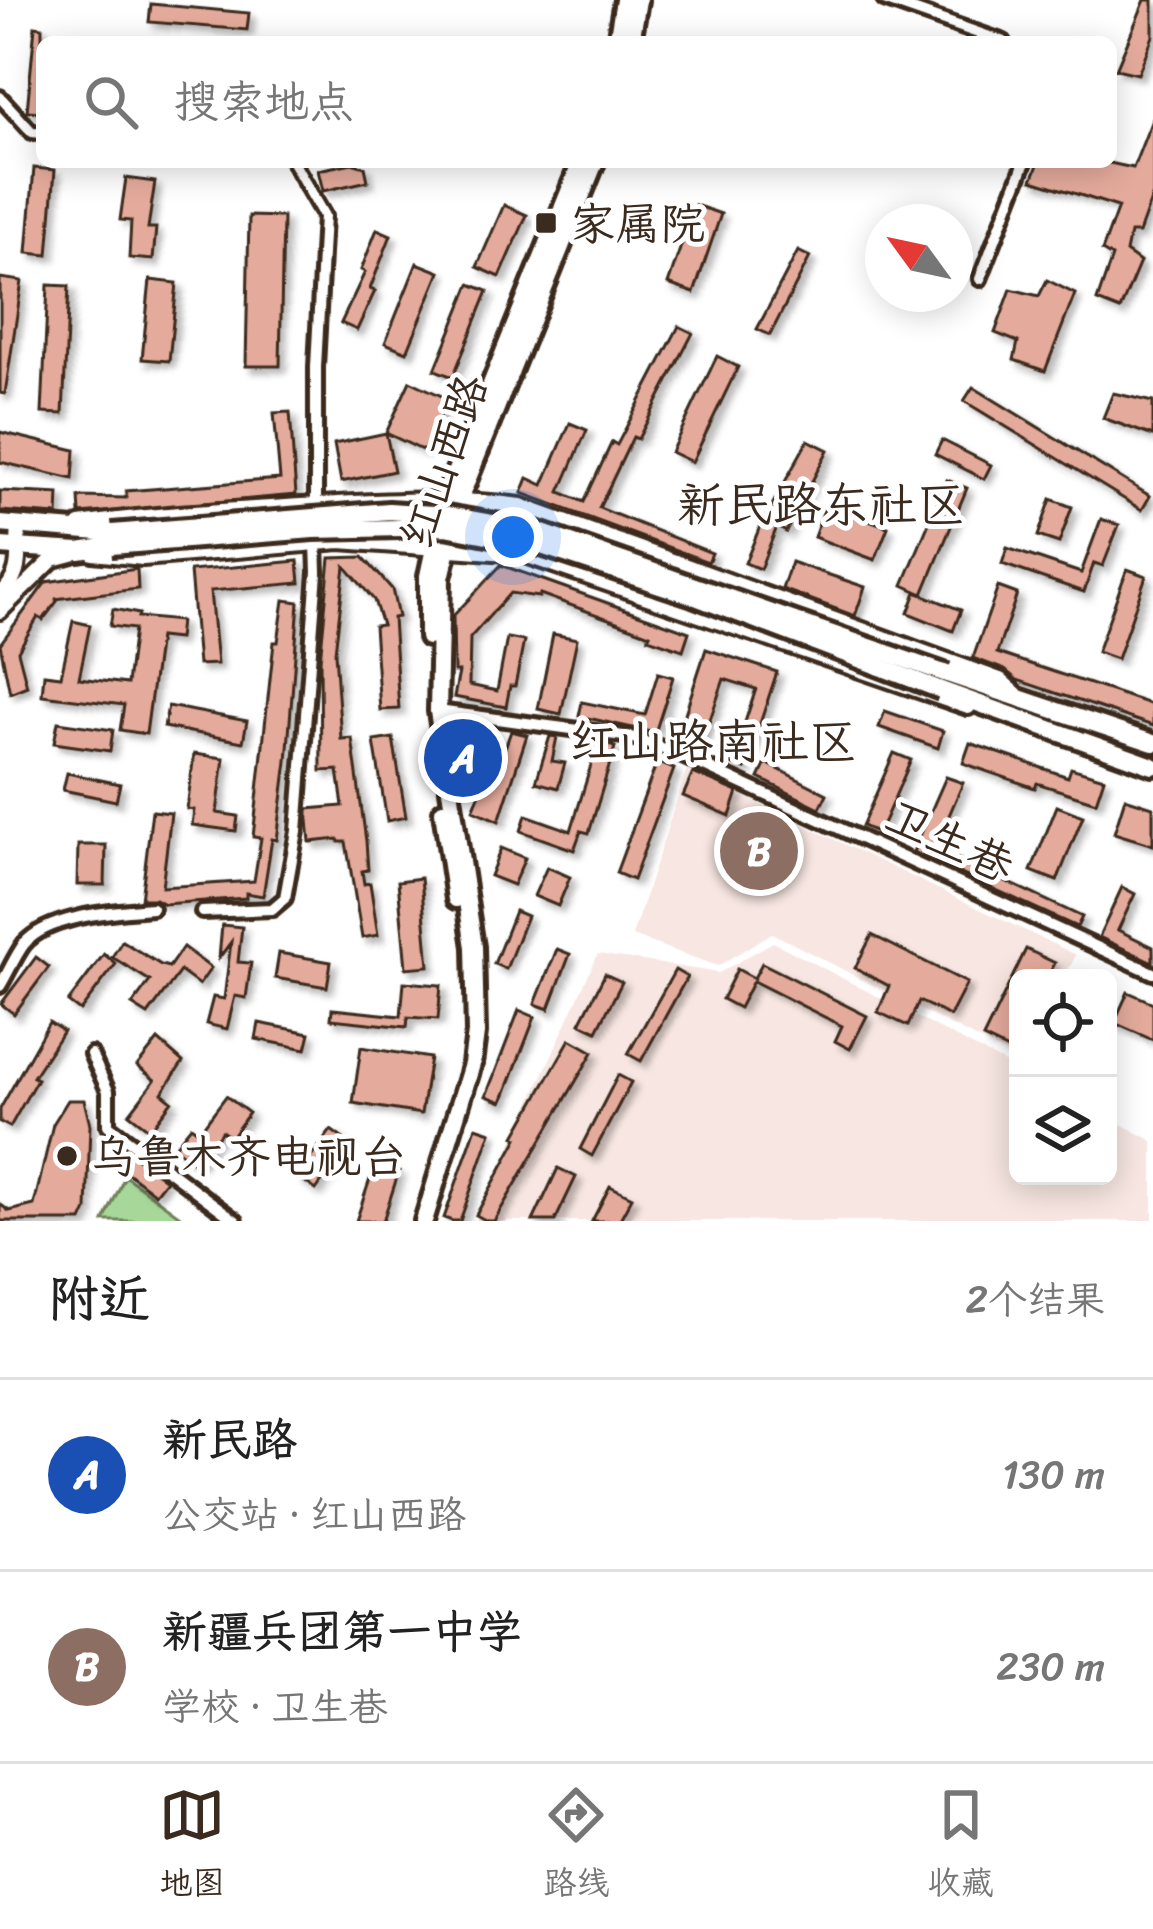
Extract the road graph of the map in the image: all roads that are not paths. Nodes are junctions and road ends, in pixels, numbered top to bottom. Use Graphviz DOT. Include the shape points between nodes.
graph roads {
  1 [pos="624,0"];
  2 [pos="638,0"];
  3 [pos="884,0"];
  4 [pos="618,36"];
  5 [pos="632,36"];
  6 [pos="987,36"];
  7 [pos="0,97"];
  8 [pos="36,132"];
  9 [pos="296,168"];
  10 [pos="579,168"];
  11 [pos="592,168"];
  12 [pos="1023,168"];
  13 [pos="980,279"];
  14 [pos="453,498"];
  15 [pos="316,506"];
  16 [pos="9,524"];
  17 [pos="62,529"];
  18 [pos="112,539"];
  19 [pos="316,543"];
  20 [pos="440,546"];
  21 [pos="9,547"];
  22 [pos="80,551"];
  23 [pos="0,596"];
  24 [pos="0,611"];
  25 [pos="1019,709"];
  26 [pos="438,711"];
  27 [pos="1153,743"];
  28 [pos="1153,766"];
  29 [pos="152,908"];
  30 [pos="202,912"];
  31 [pos="1153,974"];
  32 [pos="0,986"];
  33 [pos="91,1054"];
  34 [pos="236,1221"];
  35 [pos="420,1221"];
  1 -- 4 [label="main road"];
  2 -- 5 [label="main road"];
  3 -- 6 [label="street"];
  7 -- 8 [label="street"];
  9 -- 15 [label="street" via="324,216"];
  10 -- 14 [label="main road, 红山西路"];
  11 -- 14 [label="main road, 红山西路"];
  12 -- 13 [label="street"];
  14 -- 15 [label="street"];
  14 -- 20 [label="main road, 红山西路"];
  14 -- 25 [label="street" via="543,513 1000,680"];
  15 -- 17 [label="street"];
  16 -- 17 [label="main road"];
  16 -- 21 [label="street"];
  17 -- 18 [label="main road"];
  18 -- 22 [label="main road"];
  18 -- 25 [label="main road, bridge" via="446,527 538,544"];
  19 -- 20 [label="street"];
  19 -- 22 [label="street" via="143,558"];
  19 -- 30 [label="street" via="297,831 285,898 272,909"];
  20 -- 25 [label="street" via="522,554 941,700"];
  20 -- 26 [label="main road, 红山西路"];
  20 -- 35 [label="main road, 红山西路" via="428,577 428,710 468,1029 466,1064"];
  21 -- 22 [label="main road"];
  21 -- 23 [label="street" via="20,564"];
  22 -- 24 [label="street" via="53,559"];
  25 -- 27 [label="main road"];
  25 -- 28 [label="main road"];
  26 -- 31 [label="street, 卫生巷" via="632,737"];
  26 -- 35 [label="main road, 红山西路" via="474,947 476,1033"];
  29 -- 32 [label="street" via="45,928 26,942"];
  33 -- 34 [label="street" via="107,1090 108,1125"];
}
